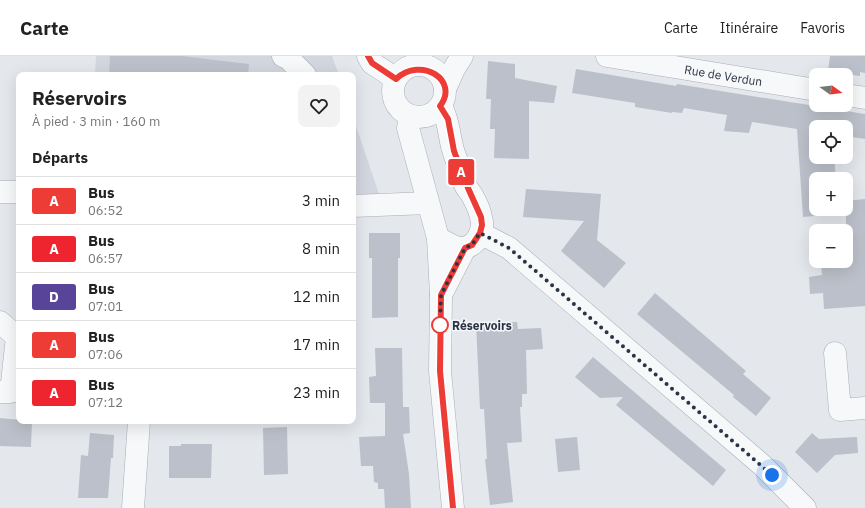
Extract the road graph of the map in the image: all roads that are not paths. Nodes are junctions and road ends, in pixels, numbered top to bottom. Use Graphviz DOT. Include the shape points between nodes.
graph roads {
  1 [pos="283,56"];
  2 [pos="368,56"];
  3 [pos="462,56"];
  4 [pos="607,56"];
  5 [pos="425,60"];
  6 [pos="301,72"];
  7 [pos="396,79"];
  8 [pos="809,89"];
  9 [pos="853,96"];
  10 [pos="443,98"];
  11 [pos="865,98"];
  12 [pos="411,116"];
  13 [pos="356,202"];
  14 [pos="428,203"];
  15 [pos="438,238"];
  16 [pos="472,240"];
  17 [pos="441,295"];
  18 [pos="0,322"];
  19 [pos="16,336"];
  20 [pos="16,346"];
  21 [pos="835,353"];
  22 [pos="0,392"];
  23 [pos="865,408"];
  24 [pos="139,424"];
  25 [pos="134,508"];
  26 [pos="453,508"];
  27 [pos="805,508"];
  1 -- 6 [label="street"];
  2 -- 7 [label="street" via="372,63"];
  3 -- 10 [label="street"];
  4 -- 8 [label="street, Rue de Verdun"];
  5 -- 7 [label="street" via="407,67"];
  5 -- 10 [label="street" via="443,79"];
  7 -- 12 [label="street" via="393,95 395,103 400,110"];
  9 -- 11 [label="street"];
  10 -- 12 [label="street" via="431,115"];
  10 -- 16 [label="street" via="454,151 481,217 482,225"];
  12 -- 14 [label="street" via="408,128"];
  13 -- 14 [label="street"];
  14 -- 15 [label="street"];
  15 -- 16 [label="street" via="459,248"];
  15 -- 17 [label="street"];
  16 -- 17 [label="street"];
  16 -- 27 [label="street" via="509,248 762,465"];
  17 -- 26 [label="street" via="440,371"];
  18 -- 19 [label="street"];
  20 -- 22 [label="street" via="11,392"];
  21 -- 23 [label="street" via="840,410"];
  24 -- 25 [label="street"];
}
